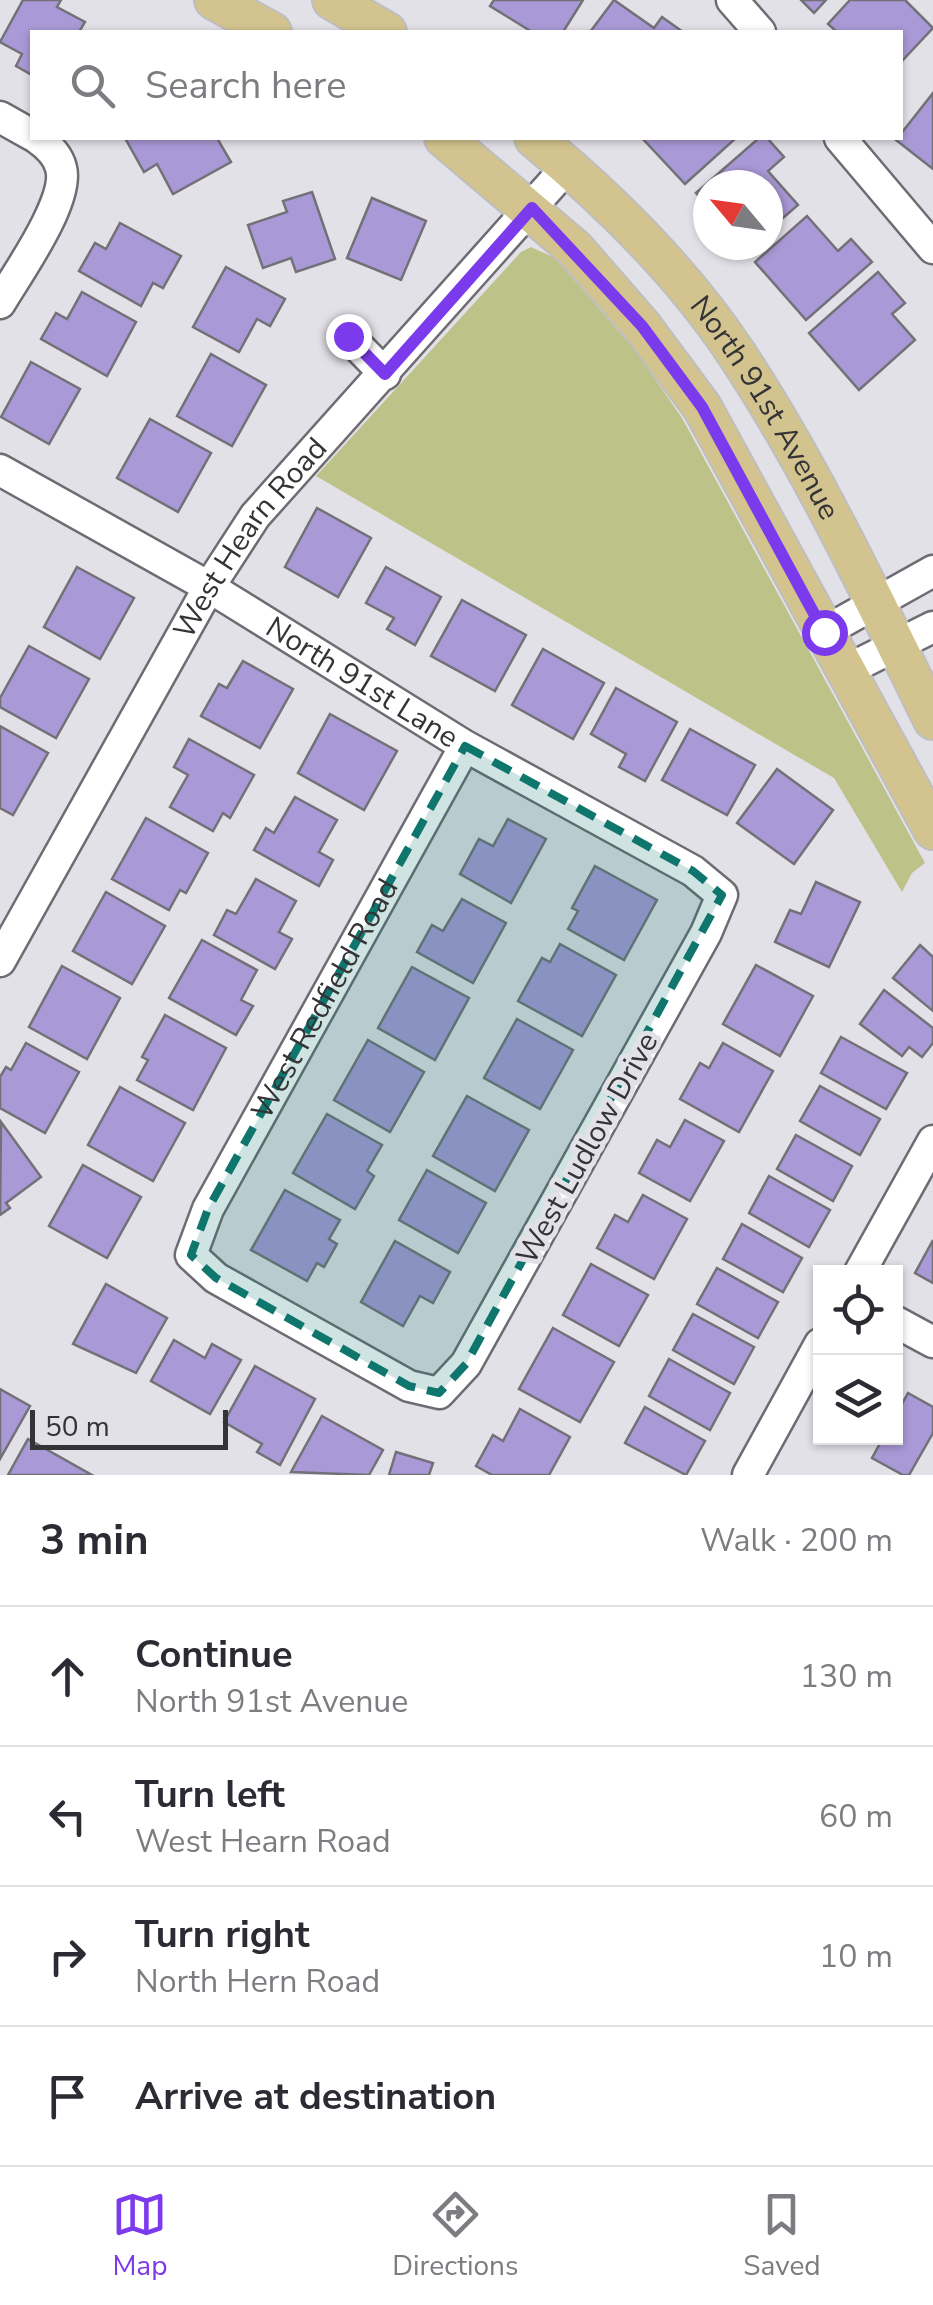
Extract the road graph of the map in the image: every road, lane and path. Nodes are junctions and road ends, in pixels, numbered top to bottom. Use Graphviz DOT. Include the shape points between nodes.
graph roads {
  1 [pos="214,0"];
  2 [pos="332,0"];
  3 [pos="732,0"];
  4 [pos="268,30"];
  5 [pos="384,30"];
  6 [pos="758,30"];
  7 [pos="0,117"];
  8 [pos="30,133"];
  9 [pos="38,140"];
  10 [pos="447,140"];
  11 [pos="536,140"];
  12 [pos="842,140"];
  13 [pos="568,166"];
  14 [pos="532,208"];
  15 [pos="933,248"];
  16 [pos="0,303"];
  17 [pos="348,336"];
  18 [pos="385,374"];
  19 [pos="0,470"];
  20 [pos="933,571"];
  21 [pos="209,587"];
  22 [pos="875,604"];
  23 [pos="933,626"];
  24 [pos="824,632"];
  25 [pos="897,647"];
  26 [pos="844,671"];
  27 [pos="933,720"];
  28 [pos="465,746"];
  29 [pos="933,830"];
  30 [pos="722,894"];
  31 [pos="0,961"];
  32 [pos="933,1140"];
  33 [pos="864,1265"];
  34 [pos="903,1326"];
  35 [pos="933,1342"];
  36 [pos="814,1355"];
  37 [pos="439,1392"];
  38 [pos="748,1475"];
  1 -- 4 [label="main road"];
  2 -- 5 [label="main road"];
  3 -- 6 [label="street"];
  7 -- 8 [label="street"];
  9 -- 16 [label="street" via="61,167 60,194"];
  10 -- 14 [label="main road, North 91st Avenue"];
  11 -- 13 [label="main road, North 91st Avenue"];
  12 -- 15 [label="street"];
  13 -- 14 [label="street, West Hearn Road"];
  13 -- 22 [label="main road, North 91st Avenue" via="699,303 736,353"];
  14 -- 18 [label="street, West Hearn Road"];
  14 -- 24 [label="main road, North 91st Avenue" via="642,326 702,407"];
  17 -- 18 [label="street"];
  18 -- 21 [label="street, West Hearn Road" via="254,516"];
  19 -- 21 [label="street, North 91st Lane"];
  20 -- 22 [label="street"];
  21 -- 28 [label="street, North 91st Lane"];
  21 -- 31 [label="street, West Hearn Road"];
  22 -- 24 [label="street"];
  22 -- 25 [label="main road, North 91st Avenue"];
  23 -- 25 [label="street"];
  24 -- 26 [label="main road, North 91st Avenue"];
  25 -- 26 [label="street"];
  25 -- 27 [label="main road, North 91st Avenue"];
  26 -- 29 [label="main road, North 91st Avenue"];
  28 -- 30 [label="street, North 91st Lane" via="693,870"];
  28 -- 37 [label="street, West Redfield Road" via="208,1209 191,1256 216,1278 409,1386"];
  30 -- 37 [label="street, West Ludlow Drive" via="466,1364"];
  32 -- 33 [label="street"];
  34 -- 35 [label="street"];
  36 -- 38 [label="street"];
}
